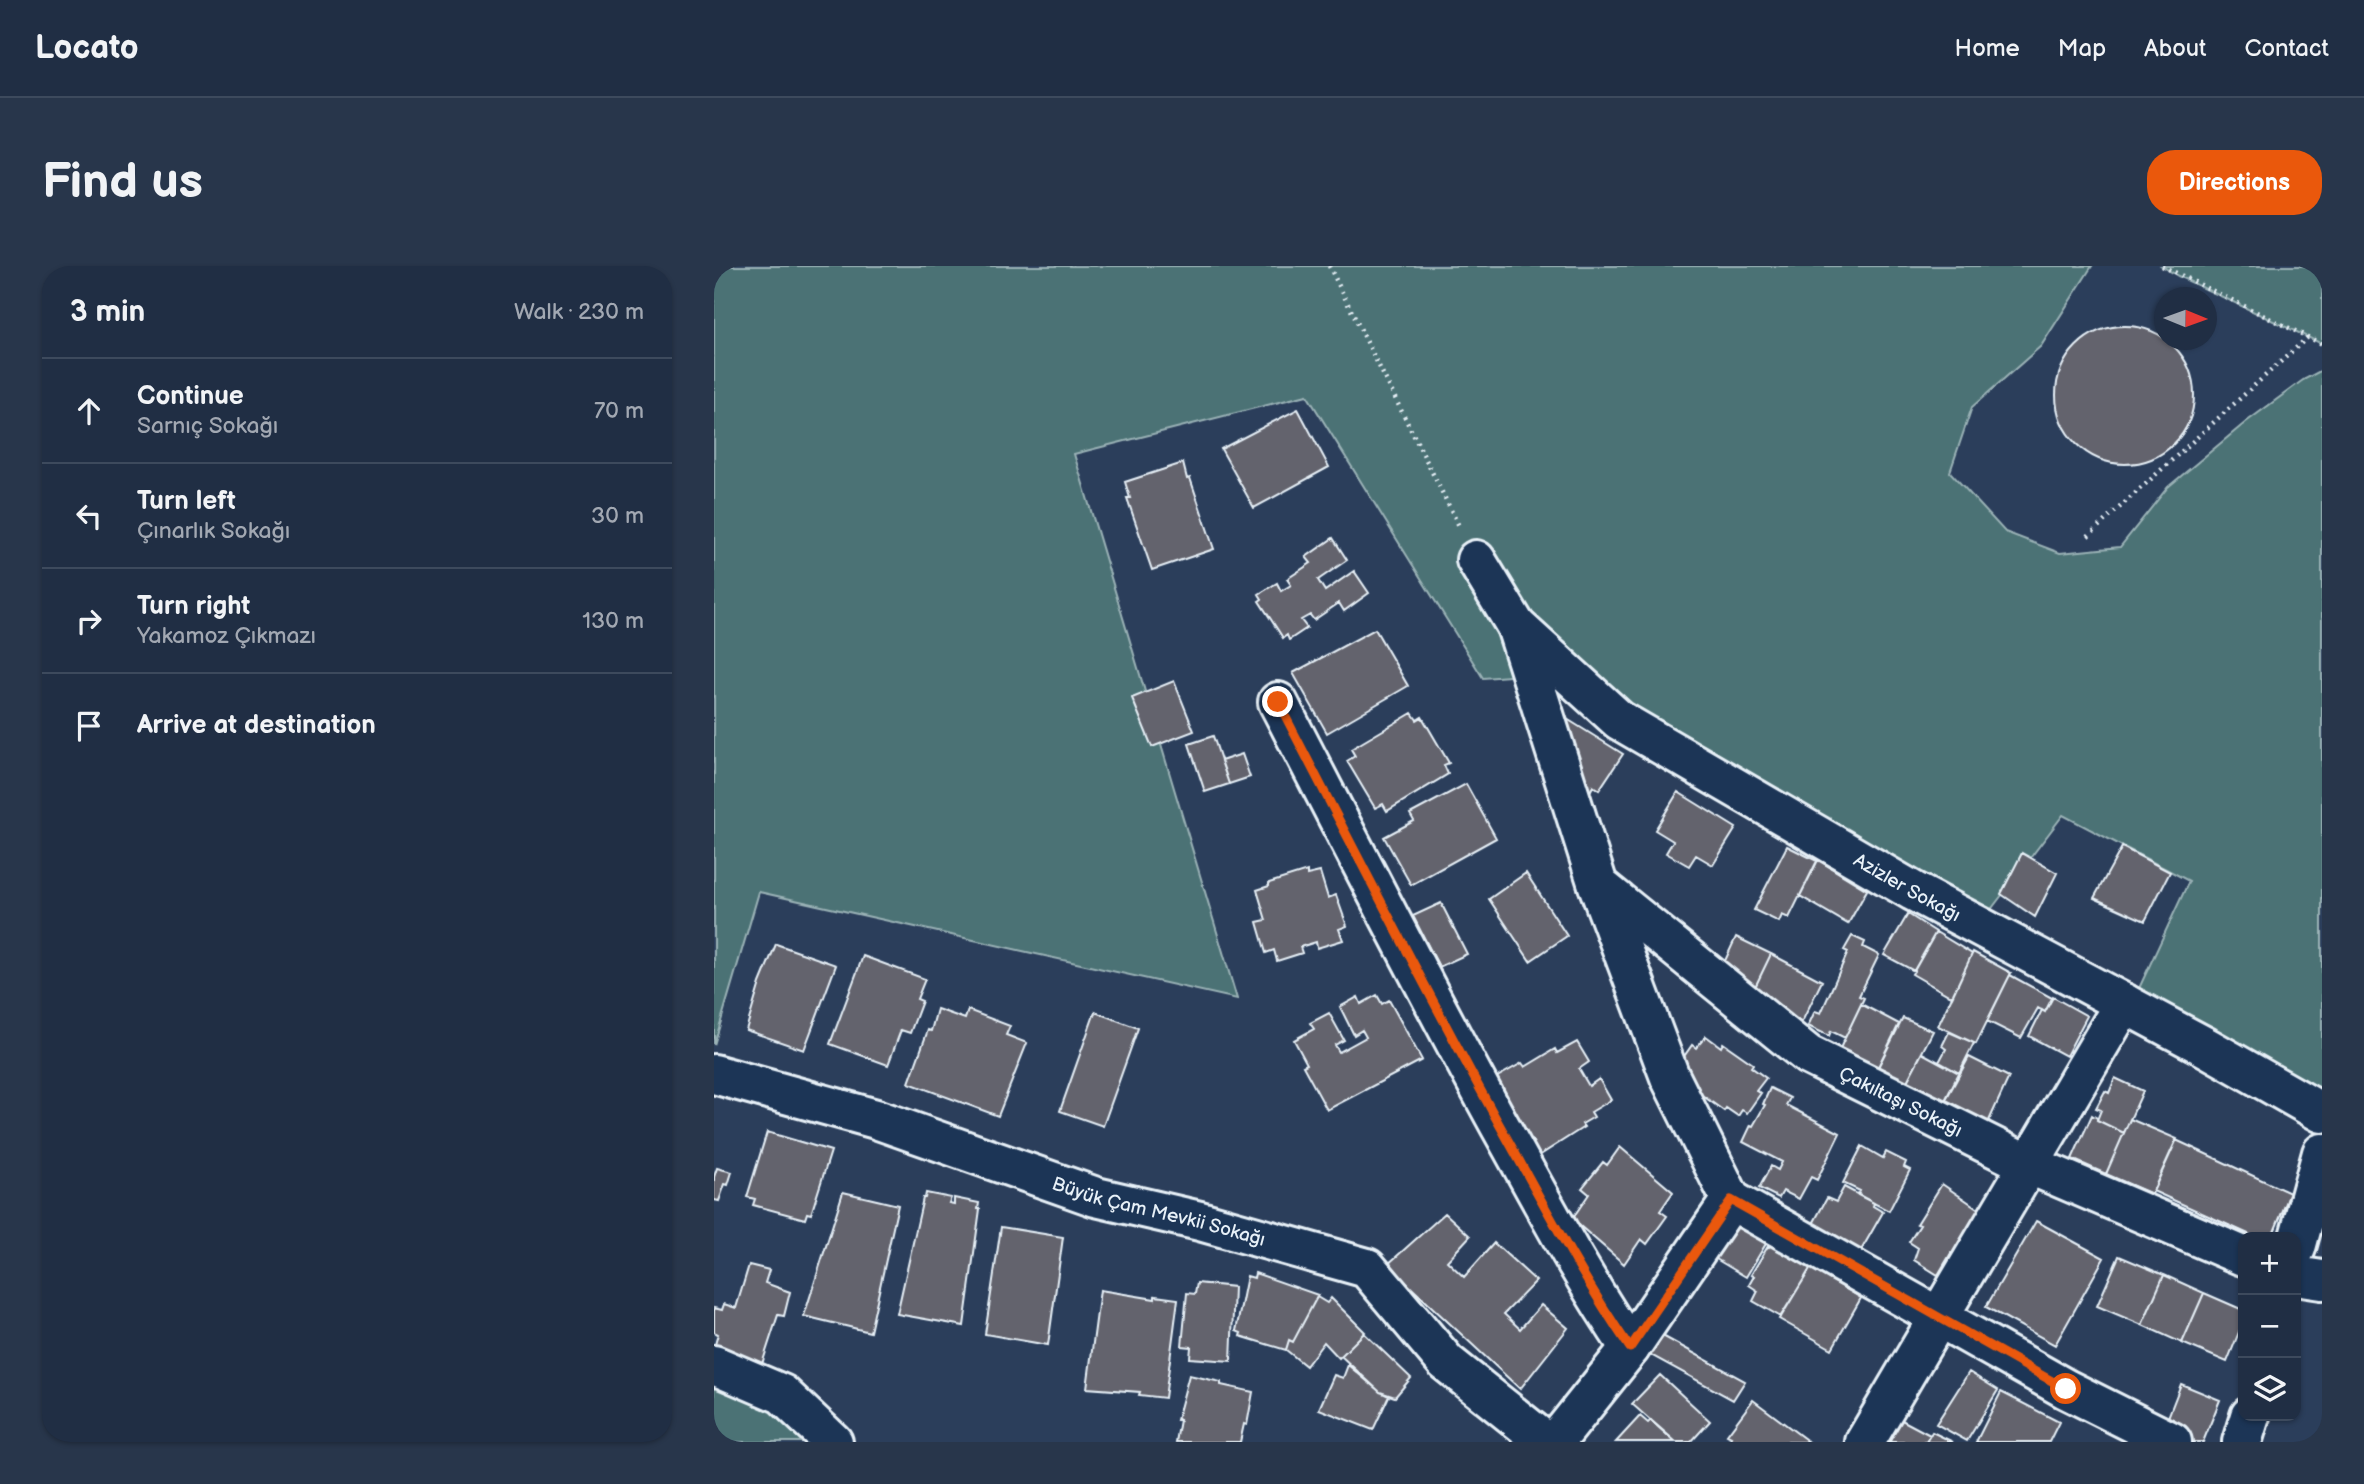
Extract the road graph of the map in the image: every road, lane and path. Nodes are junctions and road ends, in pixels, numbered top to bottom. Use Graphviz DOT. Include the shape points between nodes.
graph roads {
  1 [pos="1329,266"];
  2 [pos="2162,266"];
  3 [pos="2308,337"];
  4 [pos="2322,344"];
  5 [pos="2088,536"];
  6 [pos="1476,559"];
  7 [pos="1516,626"];
  8 [pos="1278,702"];
  9 [pos="1598,885"];
  10 [pos="2124,1003"];
  11 [pos="714,1074"];
  12 [pos="2322,1112"];
  13 [pos="2322,1153"];
  14 [pos="2028,1164"];
  15 [pos="1731,1200"];
  16 [pos="2300,1232"];
  17 [pos="2238,1254"];
  18 [pos="2301,1277"];
  19 [pos="2322,1280"];
  20 [pos="1938,1317"];
  21 [pos="1630,1348"];
  22 [pos="714,1365"];
  23 [pos="2248,1421"];
  24 [pos="834,1442"];
  25 [pos="1546,1442"];
  26 [pos="1555,1442"];
  27 [pos="1865,1442"];
  28 [pos="2172,1442"];
  29 [pos="2242,1442"];
  1 -- 6 [label="path"];
  2 -- 3 [label="path"];
  3 -- 4 [label="path"];
  3 -- 5 [label="path"];
  6 -- 7 [label="street, Azizler Sokağı"];
  7 -- 9 [label="street, Azizler Sokağı"];
  7 -- 10 [label="street, Azizler Sokağı" via="1619,720 1913,891"];
  8 -- 21 [label="street" via="1433,1003 1560,1234"];
  9 -- 14 [label="street, Çakıltaşı Sokağı" via="1808,1055"];
  9 -- 15 [label="street, Azizler Sokağı" via="1670,1077"];
  10 -- 12 [label="street, Azizler Sokağı"];
  10 -- 14 [label="street"];
  11 -- 25 [label="street, Büyük Çam Mevkii Sokağı" via="876,1119 1096,1197 1367,1268 1446,1362"];
  13 -- 16 [label="street"];
  14 -- 17 [label="street, Çakıltaşı Sokağı"];
  14 -- 20 [label="street"];
  15 -- 20 [label="street"];
  15 -- 21 [label="street"];
  18 -- 19 [label="street"];
  20 -- 27 [label="street"];
  20 -- 28 [label="street"];
  21 -- 26 [label="street"];
  22 -- 24 [label="street" via="782,1394"];
  23 -- 29 [label="street"];
}
